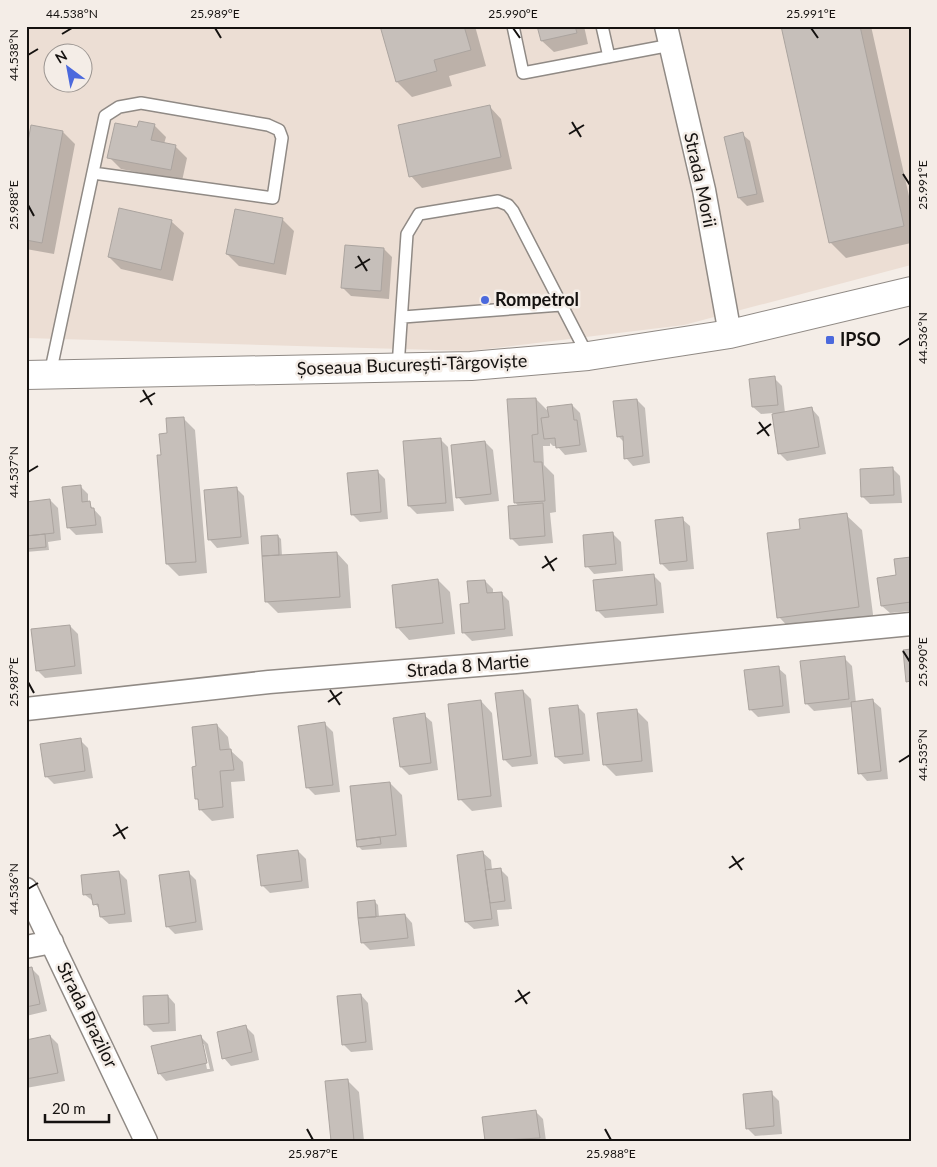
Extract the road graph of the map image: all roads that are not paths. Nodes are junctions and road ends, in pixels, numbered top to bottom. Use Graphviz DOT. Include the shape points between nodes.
graph roads {
  1 [pos="513,26"];
  2 [pos="602,26"];
  3 [pos="668,35"];
  4 [pos="609,57"];
  5 [pos="93,173"];
  6 [pos="911,290"];
  7 [pos="561,304"];
  8 [pos="403,317"];
  9 [pos="730,334"];
  10 [pos="588,356"];
  11 [pos="398,367"];
  12 [pos="38,374"];
  13 [pos="911,624"];
  14 [pos="26,709"];
  15 [pos="26,889"];
  16 [pos="52,942"];
  17 [pos="26,947"];
  18 [pos="146,1141"];
  1 -- 4 [label="lane" via="523,73"];
  2 -- 4 [label="lane"];
  3 -- 4 [label="lane"];
  3 -- 9 [label="street, Strada Morii" via="704,190"];
  5 -- 5 [label="lane" via="105,116 119,107 141,103 268,125 279,130 282,138 273,198"];
  5 -- 12 [label="lane"];
  6 -- 9 [label="main road, Șoseaua București-Târgoviște"];
  7 -- 8 [label="lane"];
  7 -- 8 [label="lane" via="513,211 498,201 419,214 407,234"];
  7 -- 10 [label="lane"];
  8 -- 11 [label="lane"];
  9 -- 10 [label="main road, Șoseaua București-Târgoviște"];
  10 -- 11 [label="main road, Șoseaua București-Târgoviște" via="470,366"];
  11 -- 12 [label="main road, Șoseaua București-Târgoviște"];
  13 -- 14 [label="street, Strada 8 Martie" via="269,682"];
  15 -- 16 [label="street, Strada Brazilor"];
  16 -- 17 [label="street"];
  16 -- 18 [label="street, Strada Brazilor"];
}
